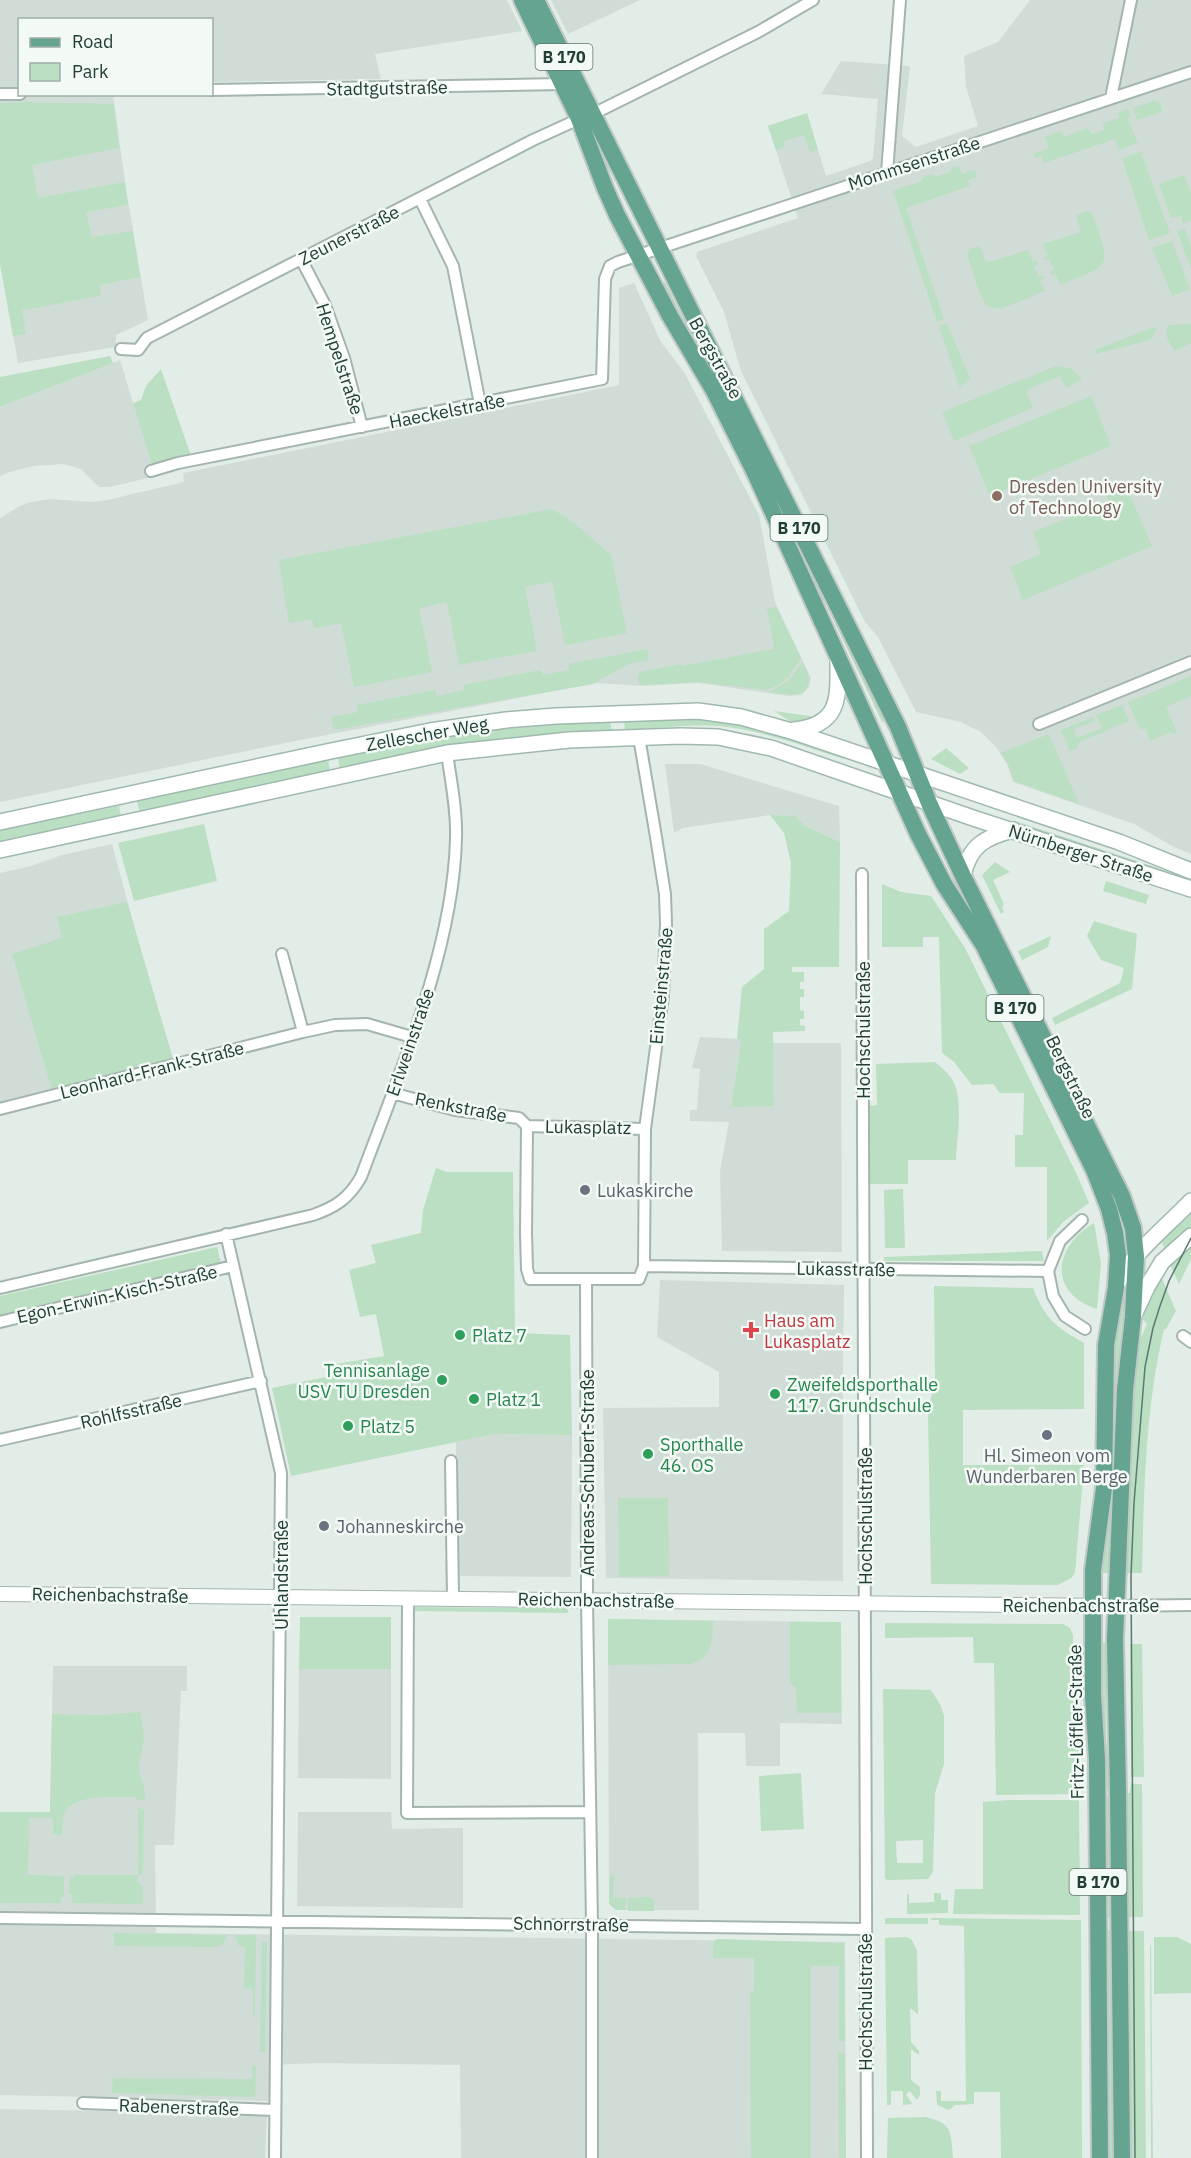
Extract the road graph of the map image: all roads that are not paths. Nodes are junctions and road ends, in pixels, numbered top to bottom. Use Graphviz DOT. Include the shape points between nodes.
graph roads {
  1 [pos="522,0"];
  2 [pos="536,0"];
  3 [pos="813,0"];
  4 [pos="900,0"];
  5 [pos="1131,0"];
  6 [pos="1191,72"];
  7 [pos="563,84"];
  8 [pos="213,90"];
  9 [pos="0,94"];
  10 [pos="18,94"];
  11 [pos="1111,98"];
  12 [pos="585,117"];
  13 [pos="887,173"];
  14 [pos="420,199"];
  15 [pos="659,248"];
  16 [pos="638,255"];
  17 [pos="301,259"];
  18 [pos="121,350"];
  19 [pos="480,404"];
  20 [pos="362,427"];
  21 [pos="151,471"];
  22 [pos="838,655"];
  23 [pos="1191,662"];
  24 [pos="1039,724"];
  25 [pos="791,731"];
  26 [pos="639,736"];
  27 [pos="447,753"];
  28 [pos="887,763"];
  29 [pos="918,774"];
  30 [pos="900,792"];
  31 [pos="929,803"];
  32 [pos="0,822"];
  33 [pos="1013,830"];
  34 [pos="0,850"];
  35 [pos="1191,872"];
  36 [pos="862,874"];
  37 [pos="963,876"];
  38 [pos="1191,889"];
  39 [pos="282,954"];
  40 [pos="303,1032"];
  41 [pos="412,1037"];
  42 [pos="392,1093"];
  43 [pos="0,1109"];
  44 [pos="527,1126"];
  45 [pos="645,1129"];
  46 [pos="1191,1201"];
  47 [pos="1082,1220"];
  48 [pos="226,1234"];
  49 [pos="1191,1236"];
  50 [pos="1136,1256"];
  51 [pos="233,1266"];
  52 [pos="644,1266"];
  53 [pos="864,1269"];
  54 [pos="1048,1271"];
  55 [pos="585,1279"];
  56 [pos="1116,1287"];
  57 [pos="0,1288"];
  58 [pos="1133,1317"];
  59 [pos="0,1322"];
  60 [pos="1085,1329"];
  61 [pos="261,1381"];
  62 [pos="0,1440"];
  63 [pos="451,1461"];
  64 [pos="0,1593"];
  65 [pos="281,1597"];
  66 [pos="408,1598"];
  67 [pos="453,1598"];
  68 [pos="587,1600"];
  69 [pos="865,1603"];
  70 [pos="1092,1605"];
  71 [pos="1191,1605"];
  72 [pos="1115,1606"];
  73 [pos="590,1812"];
  74 [pos="0,1918"];
  75 [pos="278,1921"];
  76 [pos="592,1925"];
  77 [pos="865,1929"];
  78 [pos="83,2103"];
  79 [pos="275,2110"];
  80 [pos="275,2158"];
  81 [pos="592,2158"];
  82 [pos="867,2158"];
  83 [pos="1100,2158"];
  84 [pos="1122,2158"];
  1 -- 7 [label="main road, Bergstraße / B 170"];
  2 -- 12 [label="main road, B 170"];
  3 -- 12 [label="street, Zeunerstraße" via="758,32"];
  4 -- 13 [label="street"];
  5 -- 11 [label="street"];
  6 -- 11 [label="street, Mommsenstraße"];
  7 -- 8 [label="street, Stadtgutstraße"];
  7 -- 12 [label="main road, Bergstraße / B 170"];
  9 -- 10 [label="street"];
  11 -- 13 [label="street, Mommsenstraße"];
  12 -- 14 [label="street, Zeunerstraße"];
  12 -- 15 [label="main road, B 170"];
  12 -- 16 [label="main road, Bergstraße / B 170" via="605,188"];
  13 -- 15 [label="street, Mommsenstraße"];
  14 -- 17 [label="street, Zeunerstraße"];
  14 -- 19 [label="street" via="453,266"];
  15 -- 16 [label="street, Mommsenstraße"];
  15 -- 29 [label="main road, B 170" via="871,670"];
  16 -- 19 [label="street, Haeckelstraße" via="610,266 606,272 602,379"];
  16 -- 22 [label="main road, Bergstraße / B 170" via="714,391"];
  17 -- 18 [label="street, Zeunerstraße" via="147,338 138,350"];
  17 -- 20 [label="street, Hempelstraße" via="325,305"];
  19 -- 20 [label="street, Haeckelstraße"];
  20 -- 21 [label="street, Haeckelstraße"];
  22 -- 25 [label="main road" via="834,709 813,727"];
  22 -- 28 [label="main road, Bergstraße / B 170"];
  23 -- 24 [label="street"];
  25 -- 28 [label="main road, Zellescher Weg"];
  25 -- 32 [label="main road, Zellescher Weg" via="741,717 698,711 506,720 430,731"];
  26 -- 27 [label="main road, Zellescher Weg"];
  26 -- 30 [label="main road, Zellescher Weg" via="736,740"];
  26 -- 45 [label="street, Einsteinstraße" via="665,894 666,924 663,996"];
  27 -- 34 [label="main road, Zellescher Weg"];
  27 -- 41 [label="street, Erlweinstraße" via="455,807 455,866 441,945"];
  28 -- 29 [label="main road, Zellescher Weg"];
  28 -- 30 [label="main road, B 170"];
  29 -- 31 [label="main road, B 170"];
  29 -- 35 [label="main road, Nürnberger Straße" via="1119,842"];
  30 -- 31 [label="main road, Nürnberger Straße"];
  30 -- 56 [label="main road, Bergstraße / B 170" via="944,884 984,946 1094,1170 1115,1233"];
  31 -- 33 [label="main road, Nürnberger Straße"];
  31 -- 37 [label="main road, B 170"];
  33 -- 37 [label="main road" via="992,835 980,843"];
  33 -- 38 [label="main road, Nürnberger Straße"];
  36 -- 53 [label="street, Hochschulstraße"];
  37 -- 50 [label="main road, B 170" via="1122,1196"];
  39 -- 40 [label="street"];
  40 -- 41 [label="street, Leonhard-Frank-Straße" via="367,1024"];
  40 -- 43 [label="street, Leonhard-Frank-Straße"];
  41 -- 42 [label="street, Erlweinstraße"];
  42 -- 44 [label="street, Renkstraße" via="455,1110 519,1118"];
  42 -- 48 [label="street, Erlweinstraße" via="362,1176 342,1203 313,1215"];
  44 -- 45 [label="street, Lukasplatz"];
  44 -- 55 [label="street, Lukasplatz" via="526,1233 530,1279"];
  45 -- 52 [label="street, Lukasplatz"];
  46 -- 50 [label="main road"];
  47 -- 54 [label="street" via="1060,1240"];
  48 -- 51 [label="street, Uhlandstraße"];
  48 -- 57 [label="street, Egon-Erwin-Kisch-Straße"];
  49 -- 58 [label="main road" via="1162,1262"];
  50 -- 56 [label="main road"];
  50 -- 58 [label="main road, B 170"];
  51 -- 59 [label="street, Egon-Erwin-Kisch-Straße"];
  51 -- 61 [label="street, Uhlandstraße"];
  52 -- 53 [label="street, Lukasstraße"];
  52 -- 55 [label="street, Lukasplatz" via="639,1279"];
  53 -- 54 [label="street, Lukasstraße"];
  53 -- 69 [label="street, Hochschulstraße"];
  54 -- 60 [label="street" via="1053,1296 1065,1316"];
  55 -- 68 [label="street, Andreas-Schubert-Straße"];
  56 -- 70 [label="main road, Fritz-Löffler-Straße / B 170" via="1106,1345 1104,1488 1094,1552"];
  58 -- 72 [label="main road, B 170" via="1125,1390"];
  61 -- 62 [label="street, Rohlfsstraße"];
  61 -- 65 [label="street, Uhlandstraße" via="281,1473"];
  63 -- 67 [label="street"];
  64 -- 65 [label="street, Reichenbachstraße"];
  65 -- 66 [label="street, Reichenbachstraße"];
  65 -- 75 [label="street, Uhlandstraße"];
  66 -- 67 [label="street, Reichenbachstraße"];
  66 -- 73 [label="street" via="407,1813"];
  67 -- 68 [label="street, Reichenbachstraße"];
  68 -- 69 [label="street, Reichenbachstraße"];
  68 -- 73 [label="street, Andreas-Schubert-Straße"];
  69 -- 70 [label="street, Reichenbachstraße"];
  69 -- 77 [label="street, Hochschulstraße"];
  70 -- 72 [label="street, Reichenbachstraße"];
  70 -- 83 [label="main road, Fritz-Löffler-Straße / B 170"];
  71 -- 72 [label="street, Reichenbachstraße"];
  72 -- 84 [label="main road, B 170"];
  73 -- 76 [label="street, Andreas-Schubert-Straße"];
  74 -- 75 [label="street, Schnorrstraße"];
  75 -- 76 [label="street, Schnorrstraße"];
  75 -- 79 [label="street, Uhlandstraße"];
  76 -- 77 [label="street, Schnorrstraße"];
  76 -- 81 [label="street, Andreas-Schubert-Straße"];
  77 -- 82 [label="street, Hochschulstraße"];
  78 -- 79 [label="street, Rabenerstraße"];
  79 -- 80 [label="street, Uhlandstraße"];
}
